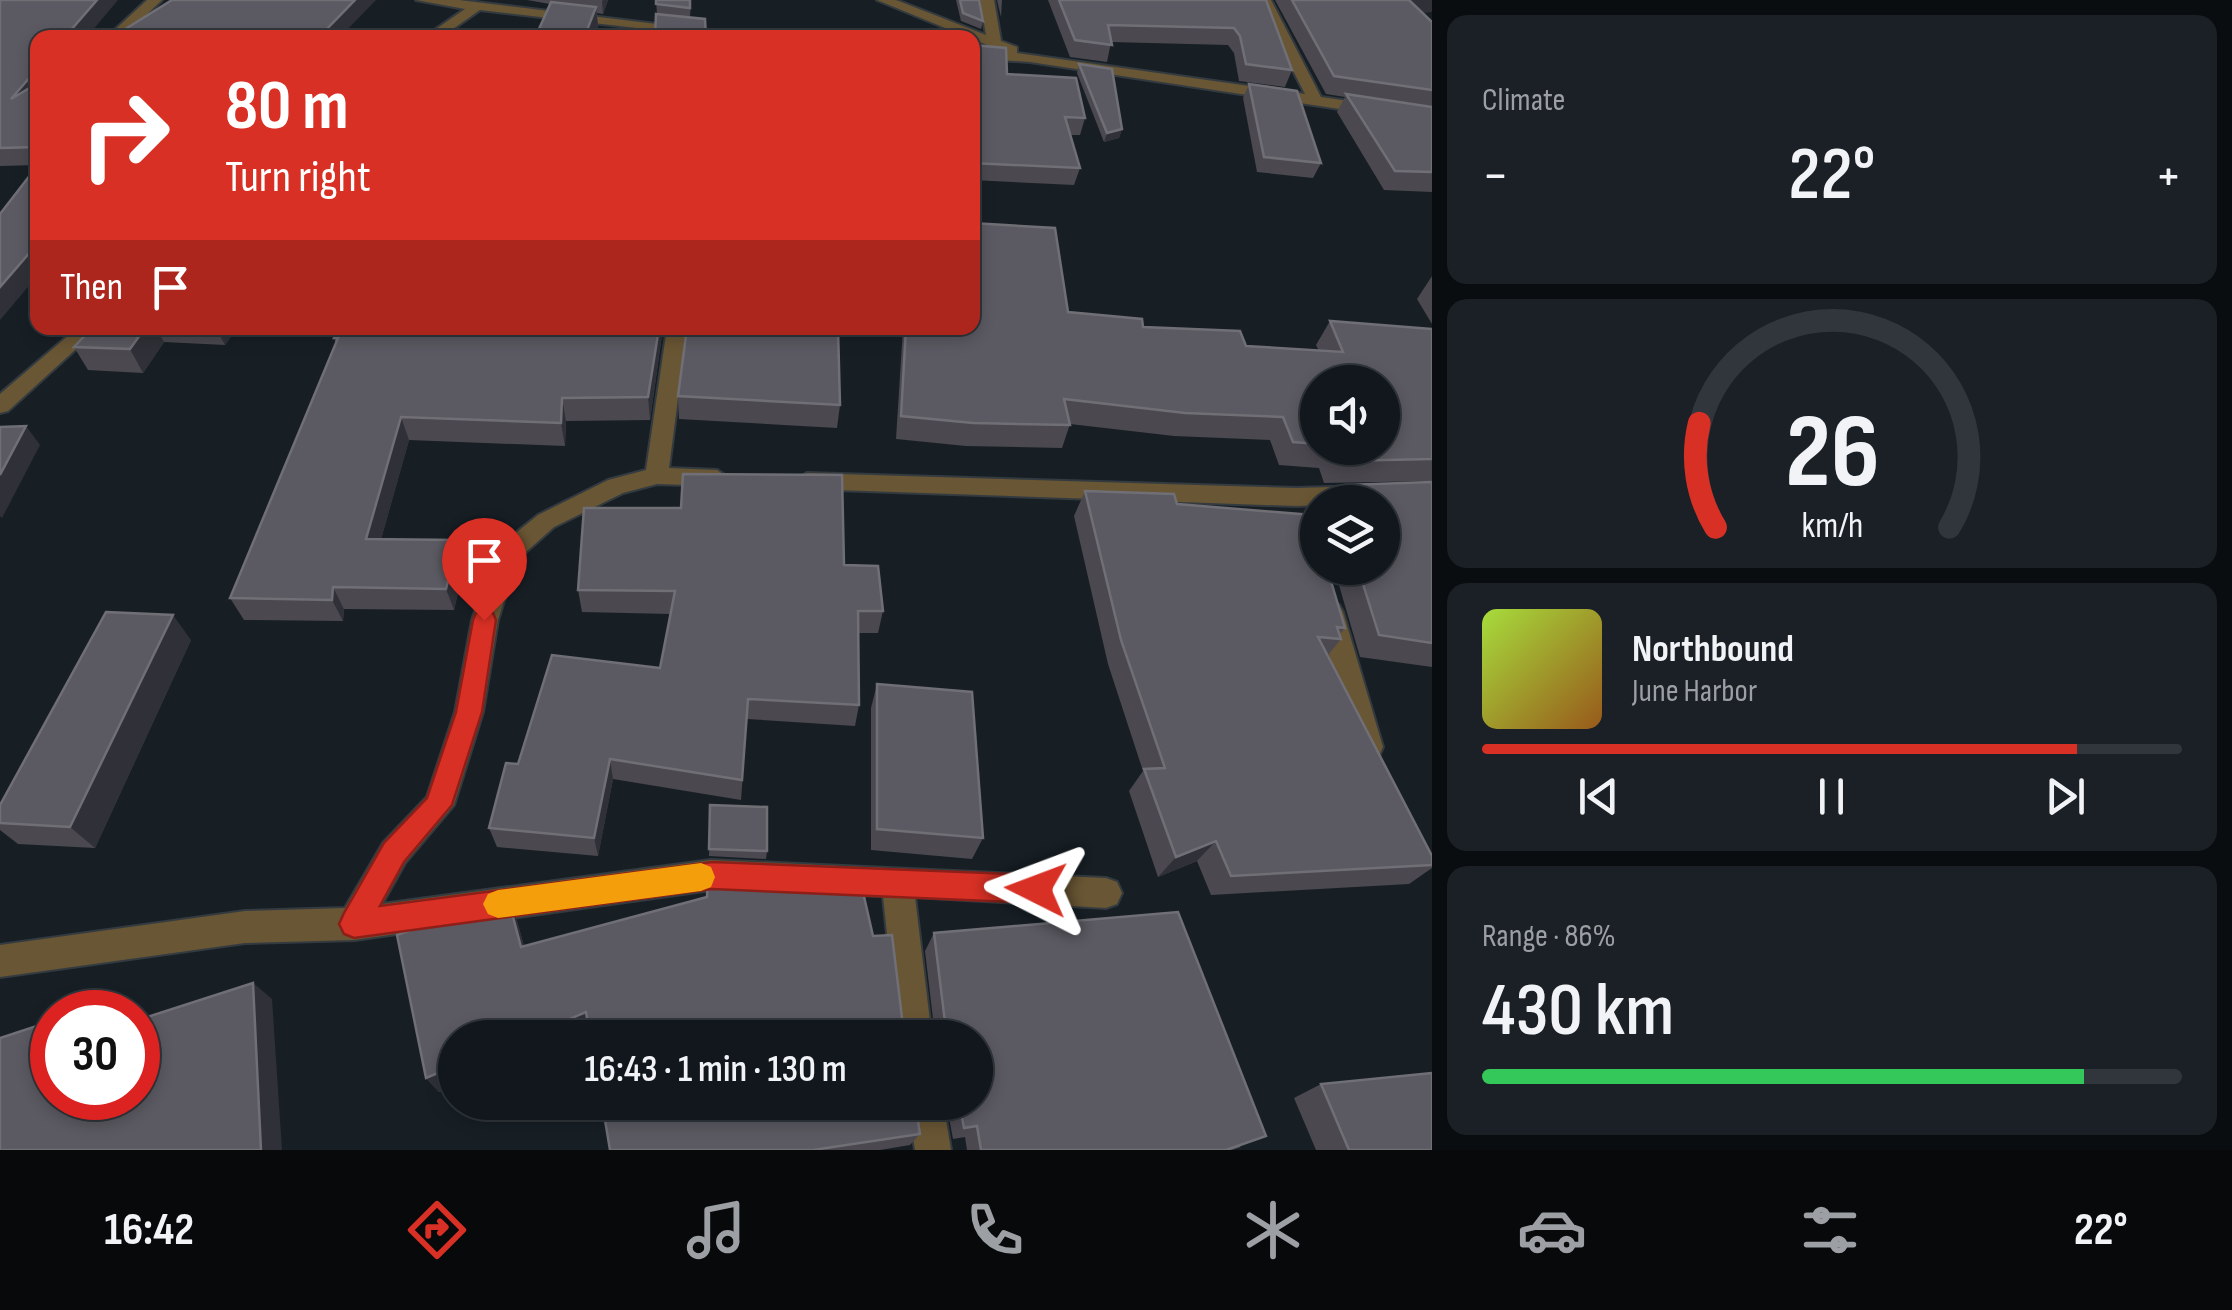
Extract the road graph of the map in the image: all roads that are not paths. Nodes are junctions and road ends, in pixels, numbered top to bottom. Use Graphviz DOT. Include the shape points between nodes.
graph roads {
  1 [pos="155,0"];
  2 [pos="424,0"];
  3 [pos="884,0"];
  4 [pos="988,0"];
  5 [pos="1264,0"];
  6 [pos="475,8"];
  7 [pos="122,30"];
  8 [pos="442,30"];
  9 [pos="671,30"];
  10 [pos="963,30"];
  11 [pos="980,37"];
  12 [pos="994,42"];
  13 [pos="980,55"];
  14 [pos="1030,58"];
  15 [pos="1314,98"];
  16 [pos="1432,118"];
  17 [pos="82,335"];
  18 [pos="676,335"];
  19 [pos="0,406"];
  20 [pos="656,476"];
  21 [pos="734,478"];
  22 [pos="773,480"];
  23 [pos="1432,492"];
  24 [pos="1324,592"];
  25 [pos="1382,778"];
  26 [pos="897,881"];
  27 [pos="1106,894"];
  28 [pos="354,924"];
  29 [pos="0,960"];
  30 [pos="913,1020"];
  31 [pos="928,1120"];
  32 [pos="933,1150"];
  1 -- 7 [label="street"];
  2 -- 6 [label="street"];
  3 -- 10 [label="street"];
  4 -- 12 [label="street"];
  5 -- 15 [label="street"];
  6 -- 8 [label="street"];
  6 -- 9 [label="street"];
  11 -- 12 [label="street"];
  12 -- 14 [label="street"];
  13 -- 14 [label="street"];
  14 -- 15 [label="street"];
  15 -- 16 [label="street"];
  17 -- 19 [label="street"];
  18 -- 20 [label="street"];
  20 -- 21 [label="street"];
  20 -- 28 [label="street" via="616,486 546,521 506,556 484,620 469,712 438,805 394,853"];
  22 -- 23 [label="street" via="1300,507"];
  24 -- 25 [label="street"];
  26 -- 27 [label="street"];
  26 -- 28 [label="street" via="712,876"];
  26 -- 30 [label="street"];
  28 -- 29 [label="street" via="246,927"];
  31 -- 32 [label="street"];
}
